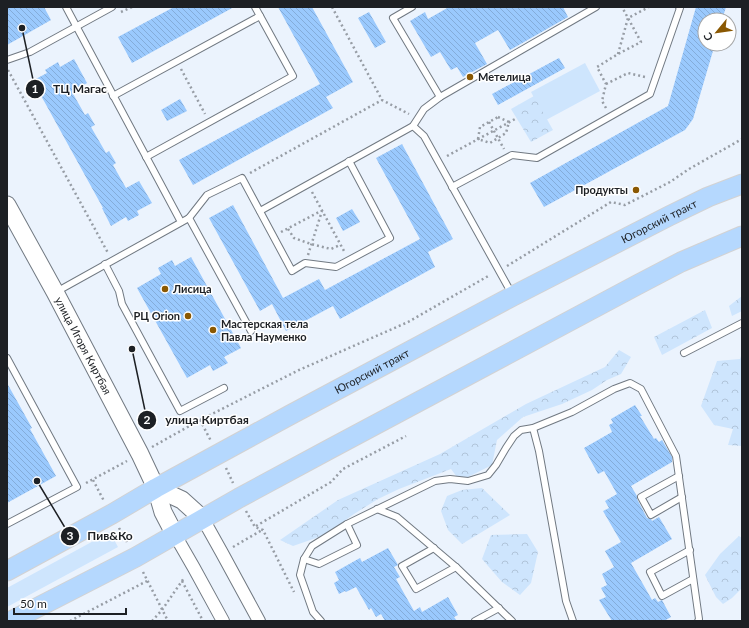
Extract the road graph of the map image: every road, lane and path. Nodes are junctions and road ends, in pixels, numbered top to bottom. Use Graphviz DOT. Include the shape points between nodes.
graph roads {
  1 [pos="66,7"];
  2 [pos="112,7"];
  3 [pos="255,7"];
  4 [pos="332,7"];
  5 [pos="412,7"];
  6 [pos="596,7"];
  7 [pos="622,7"];
  8 [pos="649,7"];
  9 [pos="679,7"];
  10 [pos="260,16"];
  11 [pos="628,18"];
  12 [pos="77,27"];
  13 [pos="618,54"];
  14 [pos="7,60"];
  15 [pos="177,61"];
  16 [pos="7,68"];
  17 [pos="655,80"];
  18 [pos="606,84"];
  19 [pos="113,96"];
  20 [pos="440,97"];
  21 [pos="382,100"];
  22 [pos="610,117"];
  23 [pos="517,118"];
  24 [pos="418,119"];
  25 [pos="209,122"];
  26 [pos="489,122"];
  27 [pos="509,122"];
  28 [pos="412,126"];
  29 [pos="493,130"];
  30 [pos="497,138"];
  31 [pos="478,139"];
  32 [pos="742,139"];
  33 [pos="146,157"];
  34 [pos="508,157"];
  35 [pos="349,161"];
  36 [pos="438,161"];
  37 [pos="242,178"];
  38 [pos="307,184"];
  39 [pos="742,184"];
  40 [pos="452,187"];
  41 [pos="7,205"];
  42 [pos="260,211"];
  43 [pos="322,211"];
  44 [pos="189,218"];
  45 [pos="180,222"];
  46 [pos="288,228"];
  47 [pos="273,236"];
  48 [pos="742,236"];
  49 [pos="311,244"];
  50 [pos="340,245"];
  51 [pos="112,260"];
  52 [pos="349,260"];
  53 [pos="305,263"];
  54 [pos="105,264"];
  55 [pos="488,270"];
  56 [pos="499,271"];
  57 [pos="491,275"];
  58 [pos="55,292"];
  59 [pos="513,296"];
  60 [pos="742,322"];
  61 [pos="251,331"];
  62 [pos="684,353"];
  63 [pos="7,358"];
  64 [pos="224,388"];
  65 [pos="200,420"];
  66 [pos="533,428"];
  67 [pos="406,436"];
  68 [pos="140,454"];
  69 [pos="218,454"];
  70 [pos="679,476"];
  71 [pos="77,487"];
  72 [pos="156,488"];
  73 [pos="682,497"];
  74 [pos="239,498"];
  75 [pos="377,509"];
  76 [pos="203,519"];
  77 [pos="7,524"];
  78 [pos="347,524"];
  79 [pos="256,527"];
  80 [pos="175,535"];
  81 [pos="434,548"];
  82 [pos="690,550"];
  83 [pos="304,559"];
  84 [pos="456,567"];
  85 [pos="7,571"];
  86 [pos="693,579"];
  87 [pos="147,581"];
  88 [pos="182,581"];
  89 [pos="294,593"];
  90 [pos="499,608"];
  91 [pos="11,621"];
  92 [pos="70,621"];
  93 [pos="203,621"];
  94 [pos="223,621"];
  95 [pos="259,621"];
  96 [pos="321,621"];
  97 [pos="475,621"];
  98 [pos="512,621"];
  99 [pos="574,621"];
  100 [pos="698,621"];
  1 -- 12 [label="lane"];
  2 -- 12 [label="lane"];
  3 -- 10 [label="lane"];
  4 -- 21 [label="path"];
  5 -- 20 [label="lane" via="393,18"];
  6 -- 20 [label="lane"];
  7 -- 11 [label="path"];
  8 -- 11 [label="path"];
  9 -- 17 [label="lane"];
  10 -- 15 [label="lane"];
  10 -- 25 [label="lane" via="293,76"];
  11 -- 13 [label="path"];
  11 -- 13 [label="path" via="641,42"];
  12 -- 14 [label="lane" via="30,52"];
  12 -- 19 [label="lane"];
  13 -- 18 [label="path" via="597,68"];
  15 -- 19 [label="lane"];
  15 -- 25 [label="path"];
  16 -- 51 [label="path"];
  17 -- 18 [label="path" via="628,73"];
  17 -- 22 [label="lane" via="650,94"];
  18 -- 22 [label="path" via="602,101"];
  19 -- 33 [label="lane"];
  20 -- 24 [label="lane" via="424,109"];
  21 -- 24 [label="path"];
  21 -- 37 [label="path"];
  22 -- 34 [label="lane" via="537,158 512,155"];
  23 -- 27 [label="path"];
  24 -- 28 [label="lane"];
  25 -- 33 [label="lane"];
  26 -- 27 [label="path" via="498,117"];
  26 -- 29 [label="path"];
  26 -- 31 [label="path" via="480,127"];
  27 -- 29 [label="path"];
  27 -- 30 [label="path" via="506,133"];
  28 -- 35 [label="lane"];
  28 -- 36 [label="lane" via="424,136"];
  29 -- 30 [label="path"];
  29 -- 31 [label="path"];
  30 -- 31 [label="path" via="490,142"];
  30 -- 34 [label="path"];
  31 -- 36 [label="path"];
  32 -- 56 [label="path" via="670,182 625,205 611,202"];
  33 -- 45 [label="lane"];
  34 -- 40 [label="lane"];
  35 -- 38 [label="lane"];
  35 -- 52 [label="lane" via="390,238"];
  36 -- 40 [label="lane"];
  37 -- 42 [label="lane"];
  37 -- 44 [label="lane" via="207,195"];
  38 -- 42 [label="lane"];
  38 -- 43 [label="path"];
  39 -- 59 [label="main road, Югорский тракт" via="669,216"];
  40 -- 56 [label="lane"];
  41 -- 58 [label="main road, улица Игоря Киртбая"];
  42 -- 47 [label="lane"];
  43 -- 46 [label="path"];
  43 -- 49 [label="path"];
  43 -- 50 [label="path"];
  44 -- 45 [label="lane"];
  44 -- 61 [label="lane"];
  45 -- 51 [label="lane"];
  46 -- 47 [label="path"];
  46 -- 49 [label="path" via="294,238"];
  47 -- 53 [label="lane" via="292,271"];
  48 -- 74 [label="main road" via="681,262"];
  49 -- 50 [label="path" via="331,249"];
  49 -- 53 [label="path"];
  50 -- 52 [label="path"];
  51 -- 54 [label="lane"];
  52 -- 53 [label="lane" via="336,267"];
  54 -- 58 [label="lane"];
  54 -- 64 [label="lane" via="119,291 122,304 180,411"];
  55 -- 57 [label="path"];
  56 -- 57 [label="path"];
  56 -- 59 [label="lane"];
  57 -- 65 [label="path" via="408,322 299,370"];
  58 -- 68 [label="main road, улица Игоря Киртбая"];
  59 -- 69 [label="main road, Югорский тракт"];
  60 -- 62 [label="lane"];
  63 -- 71 [label="lane"];
  65 -- 68 [label="path"];
  65 -- 69 [label="path"];
  66 -- 70 [label="lane" via="630,383 641,389 676,456"];
  66 -- 75 [label="lane" via="521,430 514,436 488,475 468,481 450,478 435,481"];
  66 -- 99 [label="lane" via="566,601"];
  67 -- 79 [label="path" via="343,469 331,482"];
  68 -- 71 [label="path"];
  68 -- 72 [label="main road, улица Игоря Киртбая"];
  69 -- 72 [label="main road, Югорский тракт"];
  69 -- 74 [label="path"];
  70 -- 73 [label="lane"];
  70 -- 73 [label="lane" via="641,497 651,514"];
  71 -- 77 [label="lane"];
  72 -- 76 [label="main road" via="182,500"];
  72 -- 80 [label="main road, улица Игоря Киртбая"];
  72 -- 85 [label="main road, Югорский тракт"];
  73 -- 82 [label="lane"];
  74 -- 76 [label="main road"];
  74 -- 79 [label="path"];
  75 -- 78 [label="lane"];
  75 -- 81 [label="lane" via="396,517"];
  76 -- 80 [label="main road"];
  76 -- 95 [label="street"];
  78 -- 83 [label="lane" via="312,546"];
  78 -- 83 [label="lane" via="357,544 319,564"];
  79 -- 89 [label="path" via="263,530"];
  80 -- 91 [label="main road"];
  80 -- 94 [label="street, улица Игоря Киртбая"];
  81 -- 84 [label="lane"];
  81 -- 84 [label="lane" via="402,566 416,589"];
  82 -- 86 [label="lane"];
  82 -- 86 [label="lane" via="650,572 662,596"];
  83 -- 96 [label="lane" via="300,575 313,612"];
  84 -- 90 [label="lane"];
  86 -- 100 [label="lane"];
  87 -- 92 [label="path"];
  88 -- 93 [label="path"];
  90 -- 97 [label="lane"];
  90 -- 98 [label="lane"];
}
